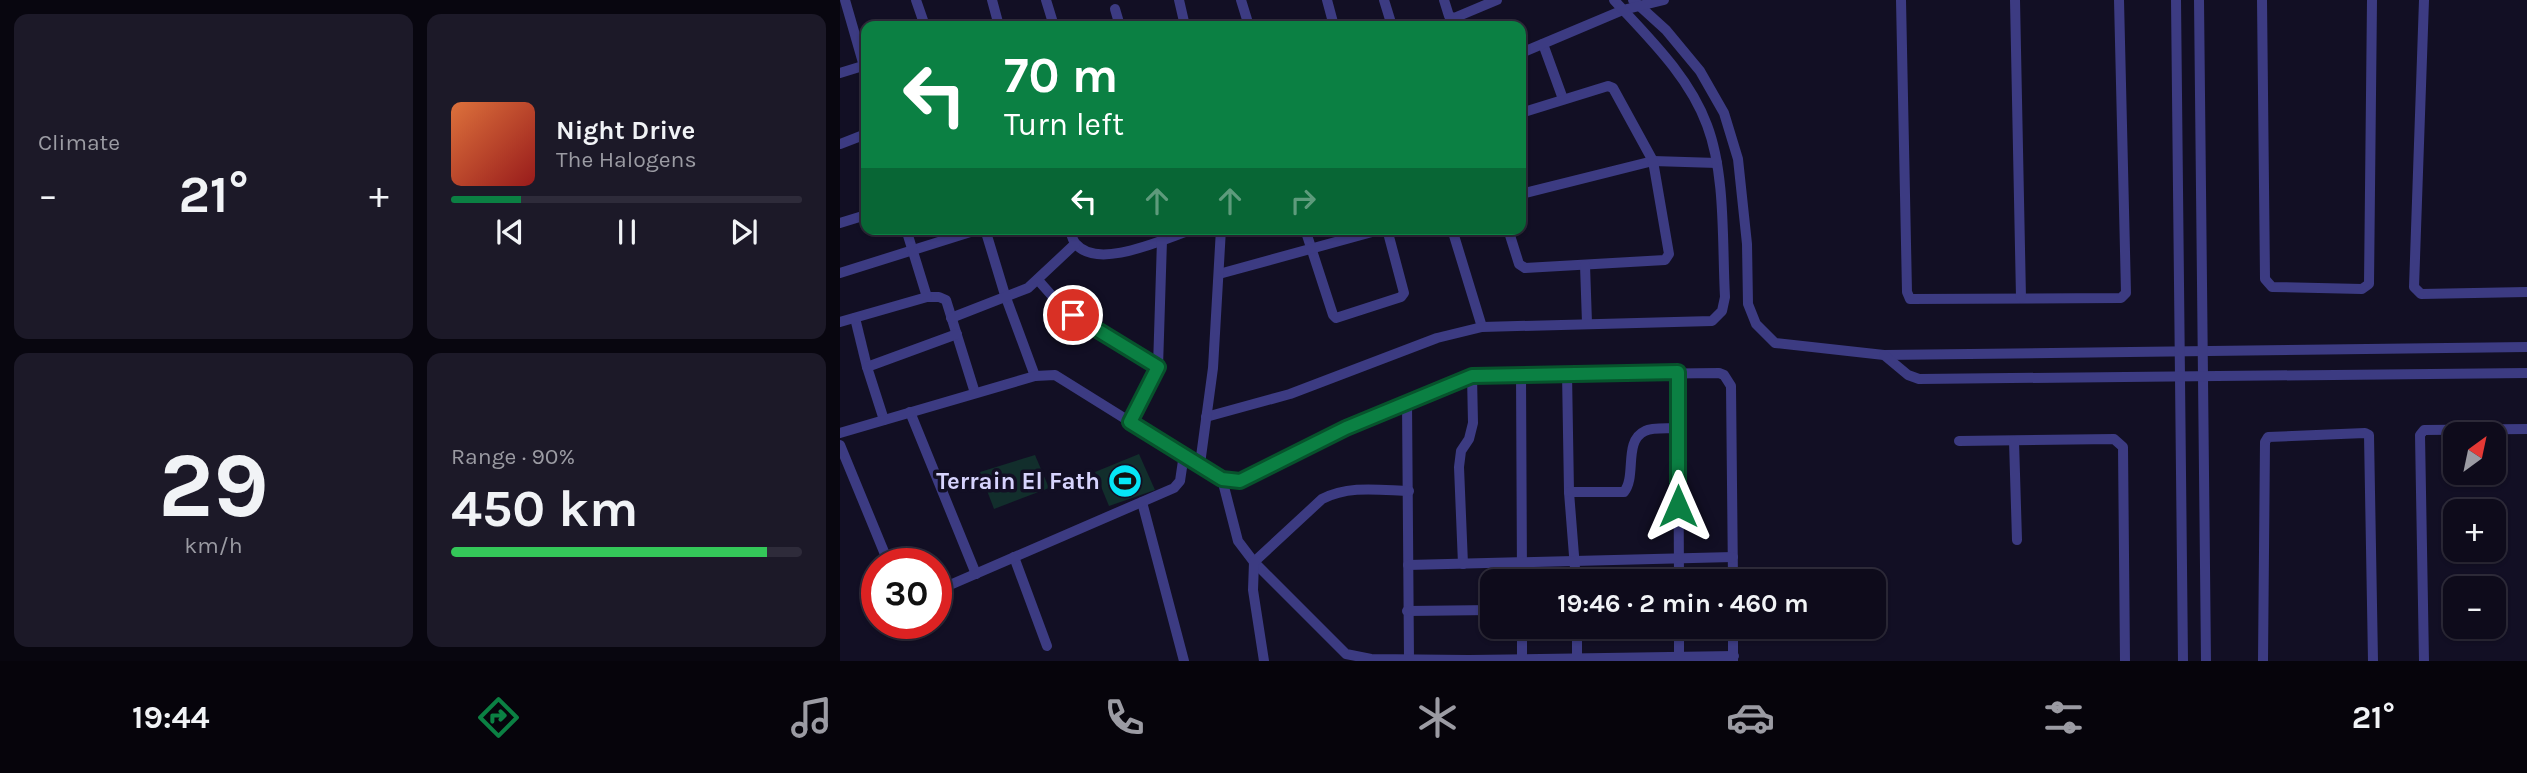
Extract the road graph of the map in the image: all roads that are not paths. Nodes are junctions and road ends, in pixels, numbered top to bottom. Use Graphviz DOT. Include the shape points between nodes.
graph roads {
  1 [pos="845,0"];
  2 [pos="916,0"];
  3 [pos="1046,0"];
  4 [pos="1179,0"];
  5 [pos="1241,0"];
  6 [pos="1327,0"];
  7 [pos="1384,0"];
  8 [pos="1444,0"];
  9 [pos="1497,0"];
  10 [pos="1614,0"];
  11 [pos="1664,0"];
  12 [pos="1901,0"];
  13 [pos="2015,0"];
  14 [pos="2119,0"];
  15 [pos="2176,0"];
  16 [pos="2199,0"];
  17 [pos="2262,0"];
  18 [pos="2372,0"];
  19 [pos="2424,0"];
  20 [pos="995,1"];
  21 [pos="1636,3"];
  22 [pos="1115,9"];
  23 [pos="1623,10"];
  24 [pos="923,21"];
  25 [pos="998,21"];
  26 [pos="1052,21"];
  27 [pos="1119,21"];
  28 [pos="1184,21"];
  29 [pos="1247,21"];
  30 [pos="1333,21"];
  31 [pos="1390,21"];
  32 [pos="1543,44"];
  33 [pos="1526,51"];
  34 [pos="861,54"];
  35 [pos="861,68"];
  36 [pos="840,73"];
  37 [pos="1563,99"];
  38 [pos="1526,111"];
  39 [pos="861,136"];
  40 [pos="840,144"];
  41 [pos="1653,161"];
  42 [pos="1717,163"];
  43 [pos="1526,193"];
  44 [pos="861,216"];
  45 [pos="840,222"];
  46 [pos="907,235"];
  47 [pos="963,235"];
  48 [pos="985,235"];
  49 [pos="1072,235"];
  50 [pos="1177,235"];
  51 [pos="1221,235"];
  52 [pos="1307,235"];
  53 [pos="1363,235"];
  54 [pos="1387,235"];
  55 [pos="1454,235"];
  56 [pos="1510,235"];
  57 [pos="1162,240"];
  58 [pos="1075,244"];
  59 [pos="1311,249"];
  60 [pos="911,251"];
  61 [pos="1585,265"];
  62 [pos="840,273"];
  63 [pos="1219,274"];
  64 [pos="1038,280"];
  65 [pos="2527,292"];
  66 [pos="1005,295"];
  67 [pos="926,297"];
  68 [pos="2021,299"];
  69 [pos="855,318"];
  70 [pos="951,318"];
  71 [pos="840,322"];
  72 [pos="1587,323"];
  73 [pos="1482,327"];
  74 [pos="957,334"];
  75 [pos="2527,347"];
  76 [pos="2179,352"];
  77 [pos="2203,352"];
  78 [pos="1884,355"];
  79 [pos="867,367"];
  80 [pos="1158,367"];
  81 [pos="1678,372"];
  82 [pos="1521,373"];
  83 [pos="1567,373"];
  84 [pos="2527,373"];
  85 [pos="1035,376"];
  86 [pos="1472,376"];
  87 [pos="2204,376"];
  88 [pos="2180,377"];
  89 [pos="975,393"];
  90 [pos="1407,402"];
  91 [pos="910,412"];
  92 [pos="1206,416"];
  93 [pos="884,420"];
  94 [pos="1130,422"];
  95 [pos="1678,428"];
  96 [pos="2527,429"];
  97 [pos="840,433"];
  98 [pos="1959,441"];
  99 [pos="2014,441"];
  100 [pos="840,445"];
  101 [pos="1184,454"];
  102 [pos="1200,464"];
  103 [pos="1222,479"];
  104 [pos="1409,491"];
  105 [pos="1569,492"];
  106 [pos="1142,502"];
  107 [pos="2017,540"];
  108 [pos="882,548"];
  109 [pos="1014,557"];
  110 [pos="1733,557"];
  111 [pos="1679,558"];
  112 [pos="1575,561"];
  113 [pos="1254,562"];
  114 [pos="1523,562"];
  115 [pos="1463,564"];
  116 [pos="1408,565"];
  117 [pos="1523,569"];
  118 [pos="1575,569"];
  119 [pos="1679,569"];
  120 [pos="1733,569"];
  121 [pos="976,574"];
  122 [pos="952,584"];
  123 [pos="1480,610"];
  124 [pos="1407,611"];
  125 [pos="1522,639"];
  126 [pos="1577,639"];
  127 [pos="1679,639"];
  128 [pos="1734,639"];
  129 [pos="1047,646"];
  130 [pos="1346,657"];
  131 [pos="1679,658"];
  132 [pos="1733,658"];
  133 [pos="1409,659"];
  134 [pos="1469,660"];
  135 [pos="1522,660"];
  136 [pos="1577,660"];
  137 [pos="1184,661"];
  138 [pos="1264,661"];
  139 [pos="2125,661"];
  140 [pos="2183,661"];
  141 [pos="2206,661"];
  142 [pos="2263,661"];
  143 [pos="2373,661"];
  144 [pos="2424,661"];
  1 -- 34 [label="street"];
  2 -- 24 [label="street"];
  3 -- 26 [label="street"];
  4 -- 28 [label="street"];
  5 -- 29 [label="street"];
  6 -- 30 [label="street"];
  7 -- 31 [label="street"];
  8 -- 9 [label="street" via="1454,18"];
  10 -- 23 [label="street"];
  11 -- 21 [label="street"];
  12 -- 68 [label="street" via="1907,292 1910,299"];
  13 -- 68 [label="street"];
  14 -- 68 [label="street" via="2126,293 2121,298"];
  15 -- 76 [label="street"];
  16 -- 77 [label="street"];
  17 -- 18 [label="street" via="2265,279 2272,287 2362,289 2369,284"];
  19 -- 65 [label="street" via="2414,287 2420,294"];
  20 -- 25 [label="street"];
  21 -- 23 [label="street"];
  21 -- 78 [label="street" via="1700,71 1724,114 1738,159 1748,303 1756,324 1775,343"];
  22 -- 27 [label="street"];
  23 -- 32 [label="street"];
  23 -- 42 [label="street" via="1685,83 1707,124"];
  32 -- 33 [label="street"];
  32 -- 37 [label="street"];
  35 -- 36 [label="street"];
  37 -- 38 [label="street"];
  37 -- 41 [label="street" via="1613,88"];
  39 -- 40 [label="street"];
  41 -- 42 [label="street"];
  41 -- 43 [label="street"];
  41 -- 61 [label="street" via="1668,254 1665,260"];
  42 -- 72 [label="street" via="1722,311 1707,322"];
  44 -- 45 [label="street"];
  46 -- 60 [label="street"];
  47 -- 60 [label="street"];
  48 -- 66 [label="street"];
  49 -- 58 [label="street"];
  50 -- 57 [label="street"];
  51 -- 63 [label="street"];
  52 -- 59 [label="street"];
  53 -- 59 [label="street"];
  54 -- 59 [label="street" via="1404,293 1401,298 1336,318"];
  55 -- 73 [label="street"];
  56 -- 61 [label="street" via="1518,264 1525,268"];
  57 -- 58 [label="street" via="1099,256"];
  57 -- 80 [label="street"];
  58 -- 64 [label="street"];
  59 -- 63 [label="street"];
  60 -- 62 [label="street"];
  60 -- 67 [label="street"];
  61 -- 72 [label="street"];
  63 -- 92 [label="street"];
  64 -- 66 [label="street"];
  64 -- 80 [label="street" via="1061,306"];
  66 -- 70 [label="street"];
  66 -- 85 [label="street"];
  67 -- 69 [label="street"];
  67 -- 70 [label="street" via="944,299"];
  69 -- 71 [label="street"];
  69 -- 79 [label="street"];
  70 -- 74 [label="street"];
  72 -- 73 [label="street"];
  73 -- 92 [label="street" via="1437,338 1290,394"];
  74 -- 79 [label="street"];
  74 -- 89 [label="street"];
  75 -- 77 [label="street"];
  76 -- 77 [label="street"];
  76 -- 78 [label="street"];
  76 -- 88 [label="street"];
  77 -- 87 [label="street"];
  78 -- 88 [label="street" via="1919,379"];
  79 -- 93 [label="street"];
  80 -- 94 [label="street"];
  81 -- 83 [label="street"];
  81 -- 95 [label="street"];
  81 -- 110 [label="street" via="1724,374 1731,386"];
  82 -- 83 [label="street"];
  82 -- 86 [label="street"];
  82 -- 114 [label="street"];
  83 -- 105 [label="street"];
  84 -- 87 [label="street"];
  85 -- 89 [label="street"];
  85 -- 94 [label="street" via="1063,377"];
  86 -- 90 [label="street"];
  86 -- 115 [label="street" via="1473,423 1459,467"];
  87 -- 88 [label="street"];
  87 -- 141 [label="street"];
  88 -- 140 [label="street"];
  89 -- 91 [label="street"];
  90 -- 103 [label="street" via="1240,481"];
  90 -- 104 [label="street"];
  91 -- 93 [label="street"];
  91 -- 121 [label="street"];
  92 -- 102 [label="street"];
  93 -- 97 [label="street"];
  94 -- 101 [label="street"];
  95 -- 105 [label="street" via="1646,430 1640,435 1624,492"];
  95 -- 111 [label="street"];
  96 -- 144 [label="street" via="2424,430 2420,435"];
  98 -- 99 [label="street"];
  99 -- 107 [label="street"];
  99 -- 139 [label="street" via="2114,439 2123,447"];
  100 -- 108 [label="street"];
  101 -- 102 [label="street"];
  101 -- 106 [label="street" via="1178,485"];
  102 -- 103 [label="street"];
  103 -- 113 [label="street" via="1235,534"];
  104 -- 113 [label="street" via="1334,493"];
  104 -- 116 [label="street"];
  105 -- 112 [label="street"];
  106 -- 109 [label="street"];
  106 -- 137 [label="street"];
  109 -- 121 [label="street"];
  109 -- 129 [label="street"];
  110 -- 111 [label="street"];
  110 -- 120 [label="street"];
  111 -- 112 [label="street"];
  111 -- 119 [label="street"];
  112 -- 114 [label="street"];
  112 -- 118 [label="street"];
  113 -- 130 [label="street"];
  113 -- 138 [label="street" via="1253,590"];
  114 -- 115 [label="street"];
  114 -- 117 [label="street"];
  115 -- 116 [label="street"];
  116 -- 124 [label="street"];
  121 -- 122 [label="street"];
  123 -- 124 [label="street"];
  124 -- 133 [label="street"];
  125 -- 135 [label="street"];
  126 -- 136 [label="street"];
  127 -- 131 [label="street"];
  128 -- 132 [label="street"];
  130 -- 133 [label="street"];
  131 -- 132 [label="street"];
  131 -- 136 [label="street"];
  133 -- 134 [label="street"];
  134 -- 135 [label="street"];
  135 -- 136 [label="street"];
  142 -- 143 [label="street" via="2265,442 2268,437 2365,433 2369,435"];
}
